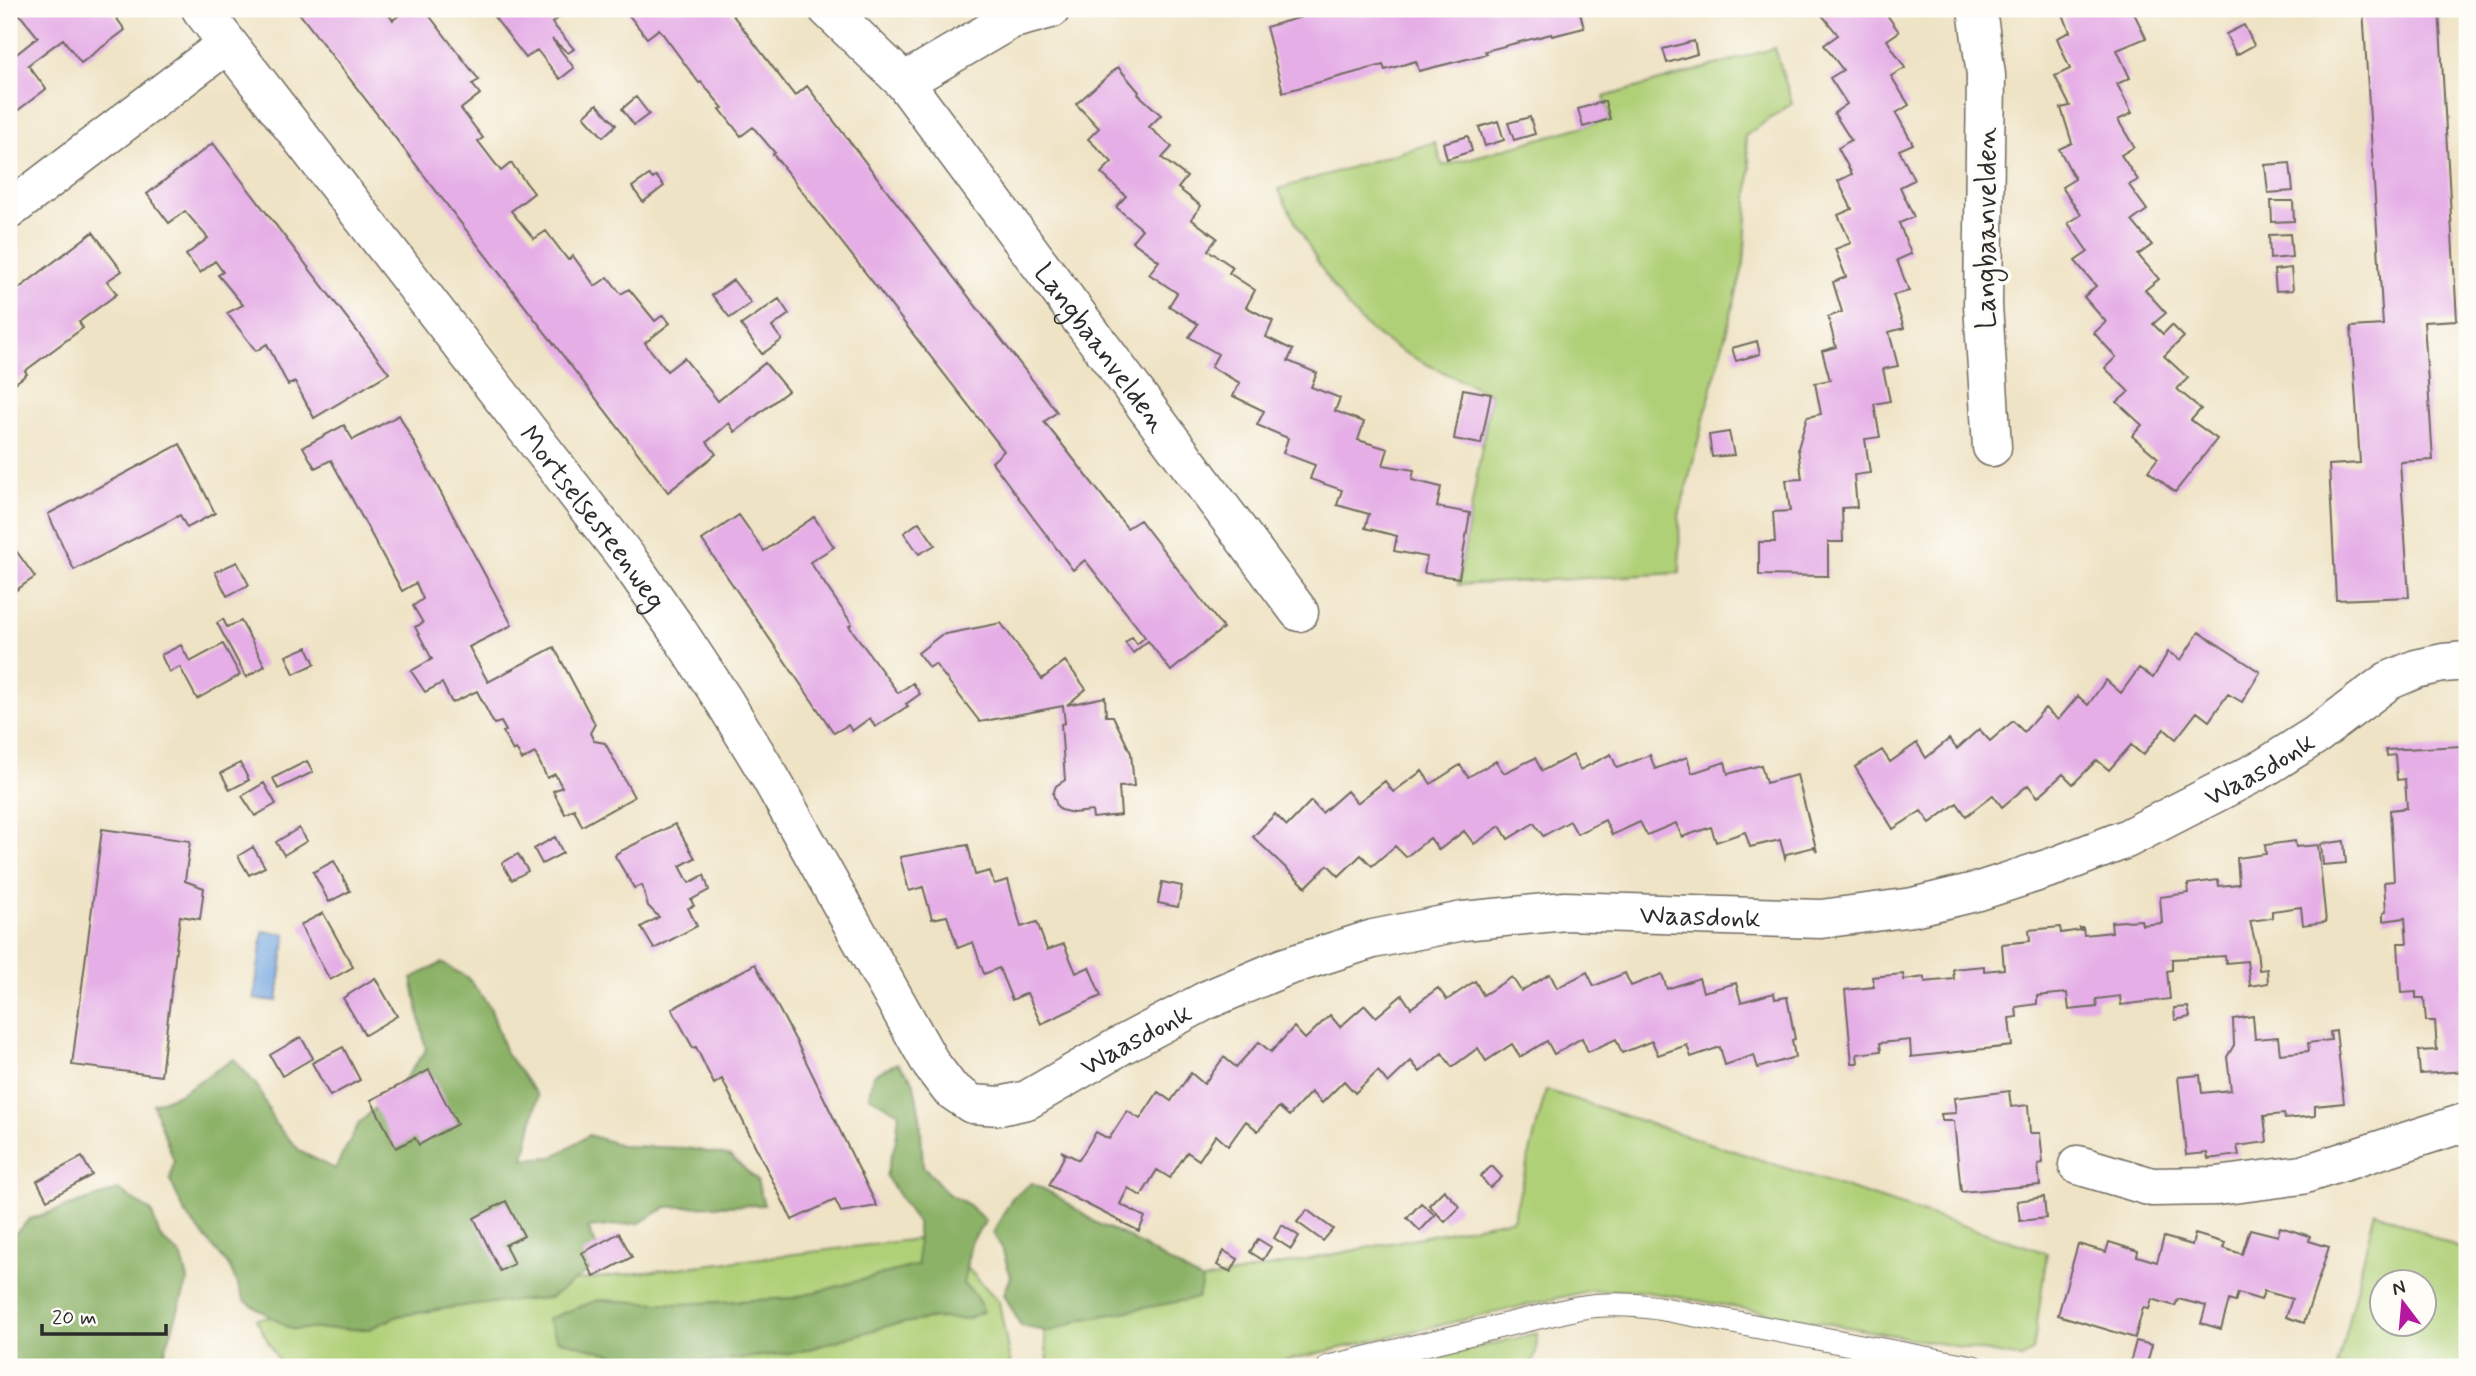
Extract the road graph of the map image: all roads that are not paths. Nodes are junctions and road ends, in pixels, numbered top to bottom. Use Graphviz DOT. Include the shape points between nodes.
graph roads {
  1 [pos="201,9"];
  2 [pos="828,9"];
  3 [pos="1051,9"];
  4 [pos="1977,9"];
  5 [pos="227,44"];
  6 [pos="904,82"];
  7 [pos="9,209"];
  8 [pos="1992,447"];
  9 [pos="1299,612"];
  10 [pos="2467,661"];
  11 [pos="931,1064"];
  12 [pos="2467,1122"];
  13 [pos="2078,1165"];
  14 [pos="1329,1367"];
  15 [pos="1973,1367"];
  1 -- 5 [label="street, Mortselsesteenweg"];
  2 -- 6 [label="street, Langbaanvelden"];
  3 -- 6 [label="street" via="1010,20"];
  4 -- 8 [label="street, Langbaanvelden" via="1986,75 1983,305"];
  5 -- 7 [label="street"];
  5 -- 11 [label="street, Mortselsesteenweg" via="629,561 675,627 770,777"];
  6 -- 9 [label="street, Langbaanvelden"];
  10 -- 11 [label="street, Waasdonk" via="2416,669 2389,681 2264,768 2126,839 1979,891 1913,907 1821,919 1565,911 1464,921 1373,939 1285,967 1207,1000 1027,1100 1000,1106 972,1104 950,1089"];
  12 -- 13 [label="street" via="2302,1175 2217,1186 2152,1186"];
  14 -- 15 [label="lane" via="1605,1303 1658,1308"];
}
